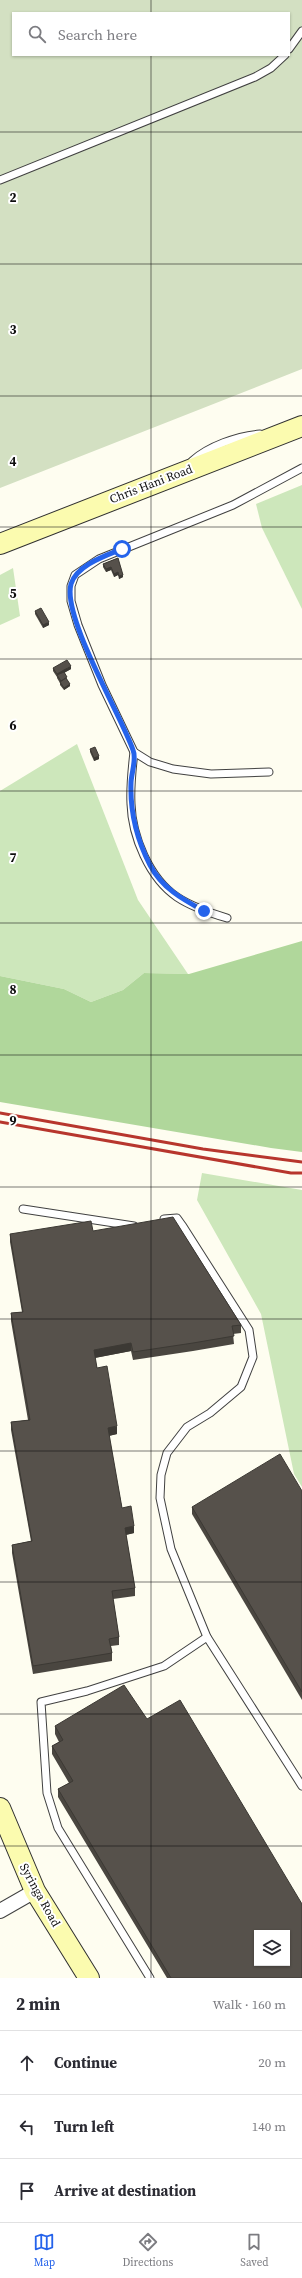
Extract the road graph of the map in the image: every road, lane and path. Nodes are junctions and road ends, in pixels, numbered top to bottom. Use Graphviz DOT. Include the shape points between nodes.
graph roads {
  1 [pos="302,31"];
  2 [pos="290,48"];
  3 [pos="283,56"];
  4 [pos="0,180"];
  5 [pos="302,426"];
  6 [pos="302,468"];
  7 [pos="0,544"];
  8 [pos="134,752"];
  9 [pos="269,772"];
  10 [pos="227,918"];
  11 [pos="23,1209"];
  12 [pos="154,1221"];
  13 [pos="140,1224"];
  14 [pos="207,1637"];
  15 [pos="302,1786"];
  16 [pos="0,1808"];
  17 [pos="36,1891"];
  18 [pos="0,1911"];
  19 [pos="89,1978"];
  20 [pos="150,1978"];
  1 -- 2 [label="lane"];
  3 -- 4 [label="lane" via="271,68 255,77"];
  5 -- 7 [label="street, Chris Hani Road"];
  6 -- 8 [label="lane" via="233,505 99,559 75,575 71,586 71,601 78,625 102,685"];
  8 -- 9 [label="lane" via="150,762 172,769 211,774"];
  8 -- 10 [label="lane" via="131,788 133,820 150,866 176,897 204,911"];
  11 -- 13 [label="lane" via="133,1226"];
  12 -- 14 [label="lane" via="177,1218 249,1330 252,1343 253,1357 241,1387 210,1413 187,1427 167,1453 161,1474 160,1498 171,1549"];
  14 -- 15 [label="lane"];
  14 -- 20 [label="lane" via="164,1666 87,1691 41,1702 47,1793 58,1828"];
  16 -- 17 [label="street, Syringa Road"];
  17 -- 18 [label="street"];
  17 -- 19 [label="street, Syringa Road"];
}
